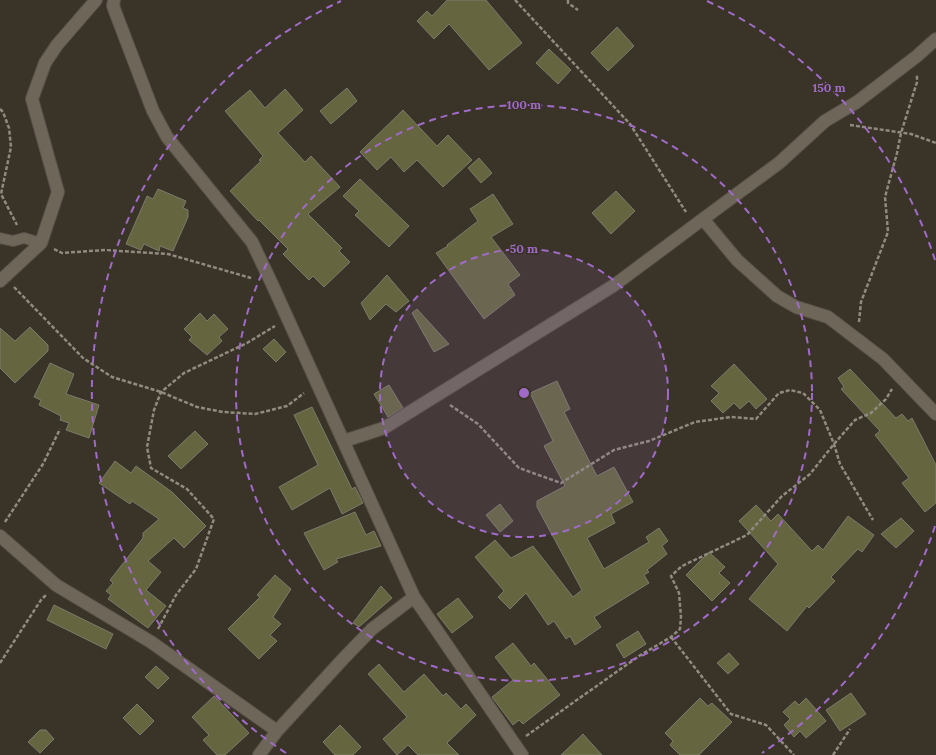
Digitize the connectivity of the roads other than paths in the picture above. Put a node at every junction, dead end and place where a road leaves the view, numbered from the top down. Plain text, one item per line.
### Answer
1 (96, 0) edge
2 (114, 0) edge
3 (936, 39) edge
4 (698, 222) junction
5 (0, 238) edge
6 (41, 243) junction
7 (2, 279) edge
8 (936, 414) edge
9 (344, 441) junction
10 (0, 536) edge
11 (414, 597) junction
12 (277, 731) junction
13 (259, 755) edge
14 (522, 755) edge

1 - 6 street
2 - 9 street
3 - 4 street
4 - 8 street
4 - 9 street
5 - 6 lane
6 - 7 street
9 - 11 street
10 - 12 street
11 - 12 street
11 - 14 street
12 - 13 street

